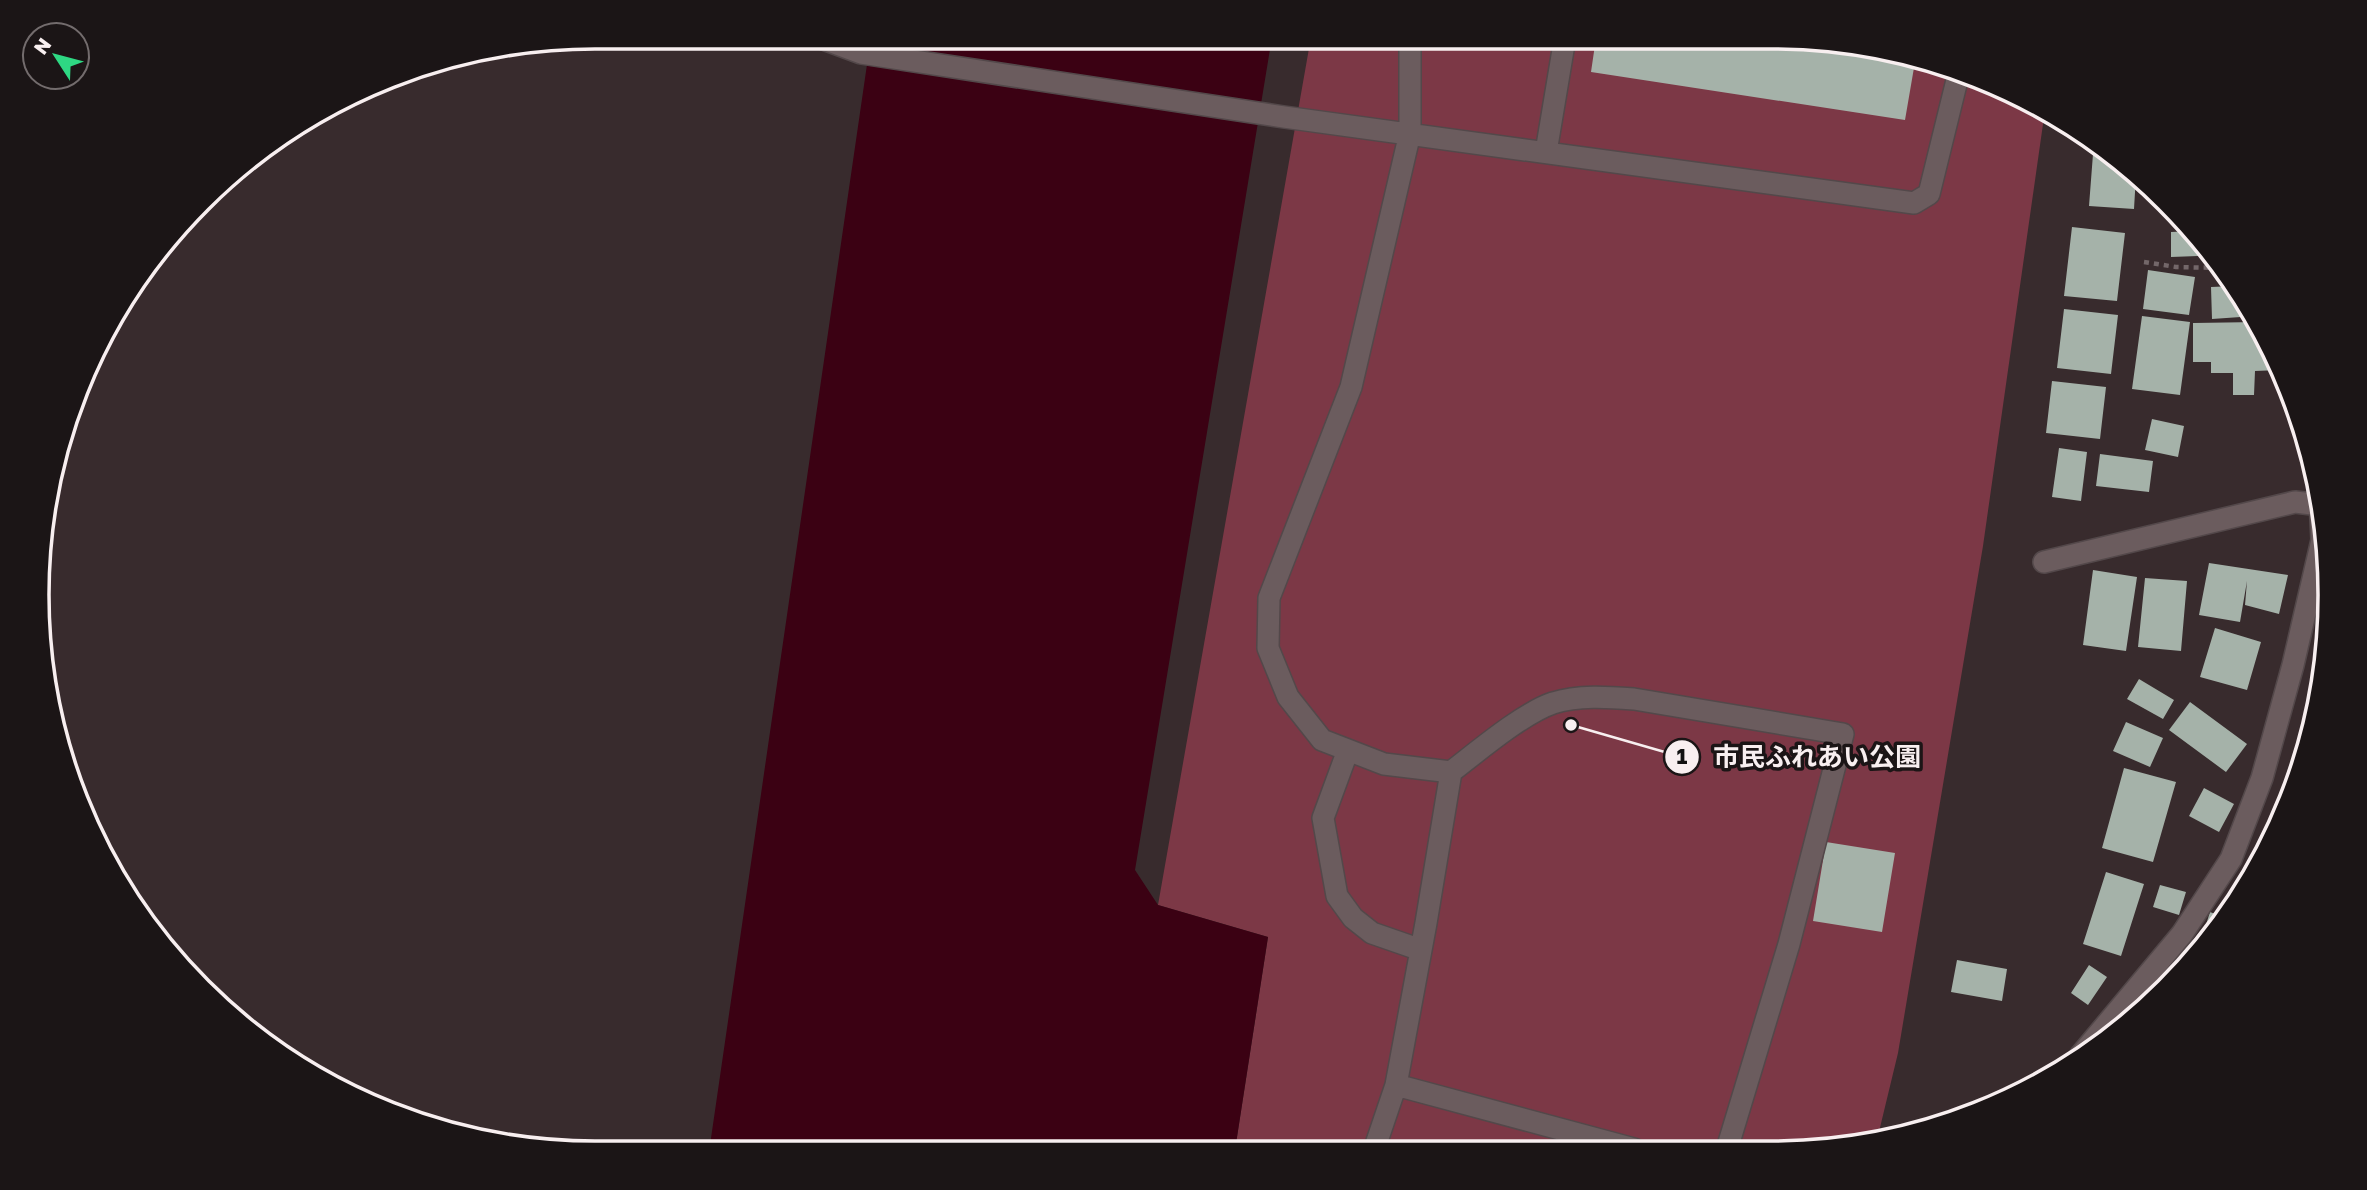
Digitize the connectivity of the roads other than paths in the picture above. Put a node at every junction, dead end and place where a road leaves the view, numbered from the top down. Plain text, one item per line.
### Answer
1 (850, 49) edge
2 (1410, 49) edge
3 (1563, 49) edge
4 (1957, 81) edge
5 (1410, 133) junction
6 (1546, 152) junction
7 (2310, 503) edge
8 (2317, 561) edge
9 (2044, 562) dead end
10 (1348, 750) junction
11 (1451, 772) junction
12 (1421, 950) junction
13 (2102, 1029) edge
14 (1395, 1084) junction
15 (1377, 1141) edge
16 (1605, 1141) edge
17 (1729, 1141) edge

1 - 5 street
2 - 5 street
3 - 6 street
4 - 6 street
5 - 6 street
5 - 10 street
7 - 9 street
8 - 13 street
10 - 11 street
10 - 12 street
11 - 12 street
11 - 17 street
12 - 14 street
14 - 15 street
14 - 16 street

